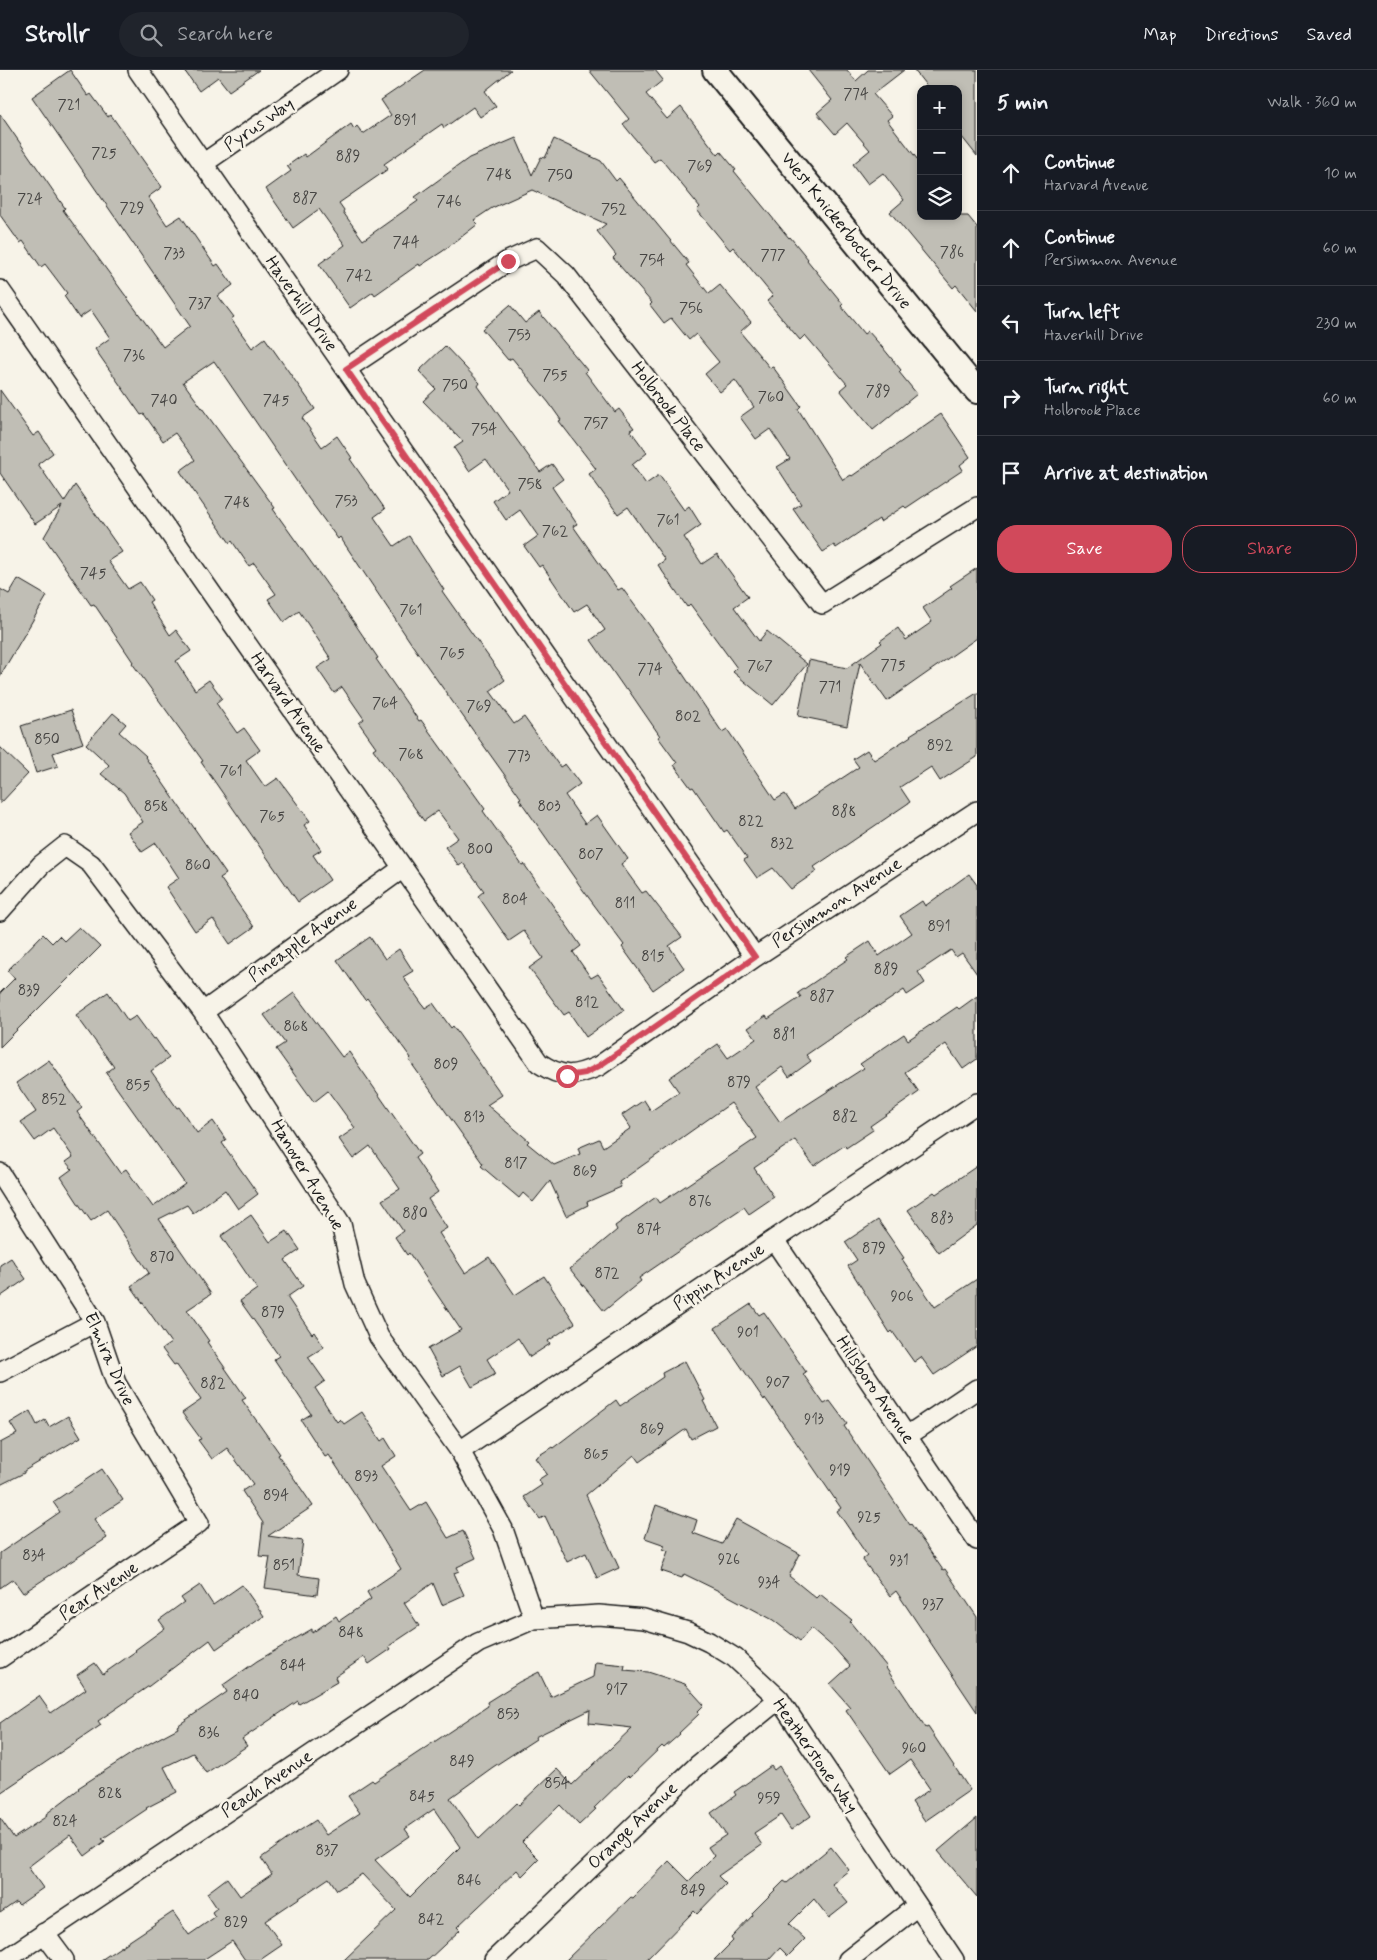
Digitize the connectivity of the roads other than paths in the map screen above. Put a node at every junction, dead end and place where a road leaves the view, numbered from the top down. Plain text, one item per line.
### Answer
1 (138, 70) edge
2 (338, 70) edge
3 (715, 70) edge
4 (204, 163) junction
5 (0, 290) edge
6 (346, 369) junction
7 (977, 391) edge
8 (977, 507) edge
9 (977, 811) edge
10 (403, 868) junction
11 (0, 911) edge
12 (755, 957) junction
13 (203, 1012) junction
14 (599, 1066) joint
15 (977, 1103) edge
16 (0, 1173) edge
17 (774, 1240) junction
18 (96, 1322) junction
19 (0, 1372) edge
20 (977, 1389) edge
21 (907, 1436) junction
22 (460, 1451) junction
23 (199, 1523) joint
24 (977, 1540) edge
25 (534, 1619) junction
26 (0, 1658) edge
27 (779, 1699) junction
28 (917, 1906) junction
29 (44, 1933) junction
30 (5, 1960) edge
31 (64, 1960) edge
32 (494, 1960) edge
33 (848, 1960) edge
34 (954, 1960) edge

1 - 4 street, Haverhill Drive
2 - 4 street, Pyrus Way
3 - 7 street, West Knickerbocker Drive
4 - 6 street, Haverhill Drive
5 - 10 street, Harvard Avenue
6 - 8 street, Holbrook Place
6 - 12 street, Haverhill Drive
9 - 12 street, Persimmon Avenue
10 - 13 street, Pineapple Avenue
10 - 14 street, Harvard Avenue
11 - 13 street, Hanover Avenue
12 - 14 street, Persimmon Avenue
13 - 22 street, Hanover Avenue
15 - 17 street, Pippin Avenue
16 - 18 street, Elmira Drive
17 - 21 street, Hillsboro Avenue
17 - 22 street, Pippin Avenue
18 - 19 street
18 - 23 street, Elmira Drive
20 - 21 street
21 - 24 street, Hillsboro Avenue
22 - 25 street, Hanover Avenue
23 - 26 street, Pear Avenue
25 - 27 street, Heatherstone Way
25 - 29 street, Peach Avenue
27 - 28 street, Heatherstone Way
27 - 32 street, Orange Avenue
28 - 33 street
28 - 34 street, Heatherstone Way
29 - 30 street, Peach Avenue
29 - 31 street

